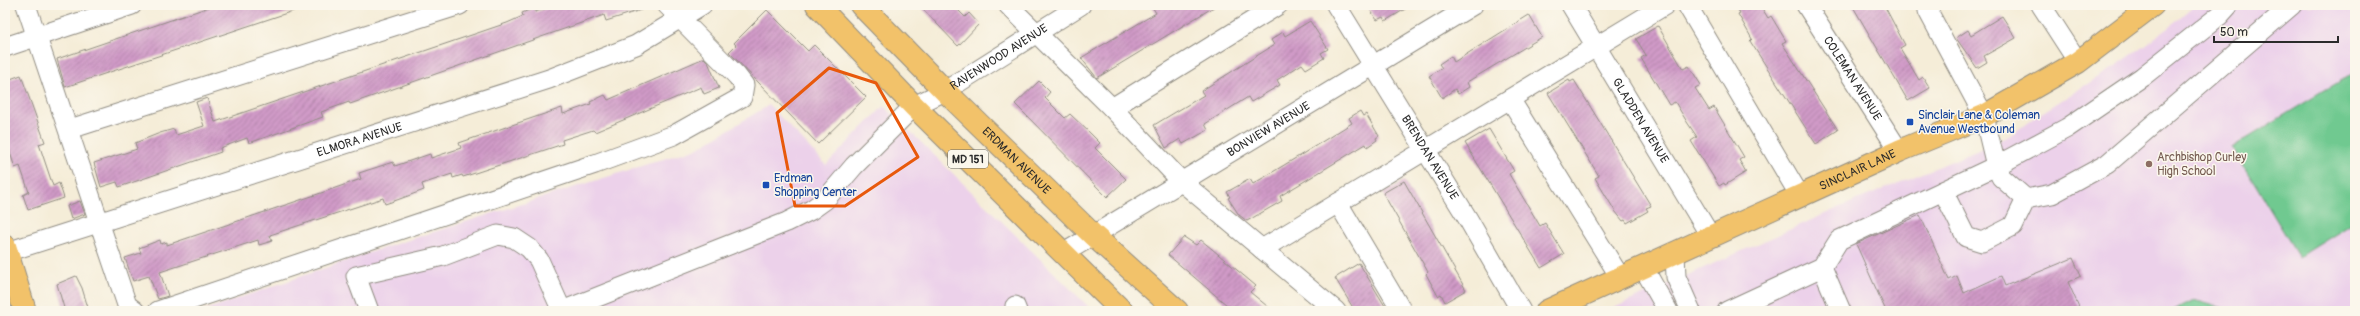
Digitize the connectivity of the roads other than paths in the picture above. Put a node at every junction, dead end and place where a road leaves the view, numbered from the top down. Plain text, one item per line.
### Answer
1 (26, 5) edge
2 (132, 5) edge
3 (460, 5) edge
4 (667, 5) edge
5 (702, 5) edge
6 (817, 5) edge
7 (861, 5) edge
8 (1008, 5) edge
9 (1082, 5) edge
10 (1278, 5) edge
11 (1336, 5) edge
12 (1473, 5) edge
13 (1571, 5) edge
14 (1665, 5) edge
15 (1688, 5) edge
16 (1806, 5) edge
17 (2041, 5) edge
18 (2154, 5) edge
19 (2229, 5) edge
20 (2292, 5) edge
21 (1927, 7) edge
22 (680, 20) junction
23 (1035, 33) junction
24 (37, 37) junction
25 (5, 47) edge
26 (1596, 47) junction
27 (2078, 62) junction
28 (1373, 66) junction
29 (945, 91) junction
30 (1510, 99) junction
31 (914, 106) junction
32 (1112, 108) junction
33 (1984, 116) junction
34 (70, 129) junction
35 (1426, 150) junction
36 (1899, 151) junction
37 (1999, 172) junction
38 (1182, 182) junction
39 (1944, 191) junction
40 (1800, 196) junction
41 (2026, 200) junction
42 (1338, 203) junction
43 (100, 222) junction
44 (1093, 235) junction
45 (1711, 237) junction
46 (1262, 249) junction
47 (6, 250) edge
48 (1064, 253) junction
49 (1675, 253) junction
50 (1822, 267) junction
51 (1643, 268) junction
52 (1620, 277) junction
53 (25, 311) edge
54 (135, 311) edge
55 (158, 311) edge
56 (369, 311) edge
57 (1122, 311) edge
58 (1177, 311) edge
59 (1336, 311) edge
60 (1402, 311) edge
61 (1520, 311) edge
62 (1547, 311) edge
63 (1668, 311) edge
64 (1691, 311) edge
65 (1728, 311) edge
66 (1841, 311) edge

1 - 24 street
2 - 24 street
3 - 34 street
4 - 22 street
5 - 22 street, ELMORA AVENUE
6 - 31 main road, MD 151
7 - 29 main road, ERDMAN AVENUE / MD 151
8 - 23 street
9 - 23 street, RAVENWOOD AVENUE
10 - 32 street
11 - 28 street, BRENDAN AVENUE
12 - 28 street, BONVIEW AVENUE
13 - 26 street, GLADDEN AVENUE
14 - 26 street
15 - 40 street
16 - 36 street, COLEMAN AVENUE
17 - 27 street
18 - 27 main road, SINCLAIR LANE
19 - 37 street
20 - 41 street
21 - 33 street
22 - 43 street, ELMORA AVENUE
22 - 55 street
23 - 29 street, RAVENWOOD AVENUE
23 - 32 street
24 - 25 street
24 - 34 street
26 - 30 street
26 - 45 street, GLADDEN AVENUE
27 - 33 main road, SINCLAIR LANE
28 - 35 street, BRENDAN AVENUE
28 - 38 street, BONVIEW AVENUE
29 - 31 street, RAVENWOOD AVENUE
29 - 44 main road, ERDMAN AVENUE / MD 151
30 - 35 street
30 - 52 street
31 - 48 main road, MD 151
31 - 56 street, RAVENWOOD AVENUE
32 - 38 street
33 - 36 main road, SINCLAIR LANE
33 - 37 street
34 - 43 street
35 - 42 street
35 - 61 street, BRENDAN AVENUE
36 - 40 main road, SINCLAIR LANE
37 - 39 street
37 - 41 street
38 - 44 street, BONVIEW AVENUE
38 - 46 street
39 - 41 street
39 - 50 street
40 - 45 main road, SINCLAIR LANE
42 - 46 street
42 - 60 street
43 - 47 street, ELMORA AVENUE
43 - 54 street
44 - 48 street, BONVIEW AVENUE
44 - 58 main road, ERDMAN AVENUE / MD 151
45 - 49 main road, SINCLAIR LANE
46 - 59 street
47 - 53 main road
48 - 57 main road, MD 151
49 - 51 main road, SINCLAIR LANE
49 - 64 street
50 - 65 street
50 - 66 street
51 - 52 main road, SINCLAIR LANE
51 - 63 street
52 - 62 main road, SINCLAIR LANE

